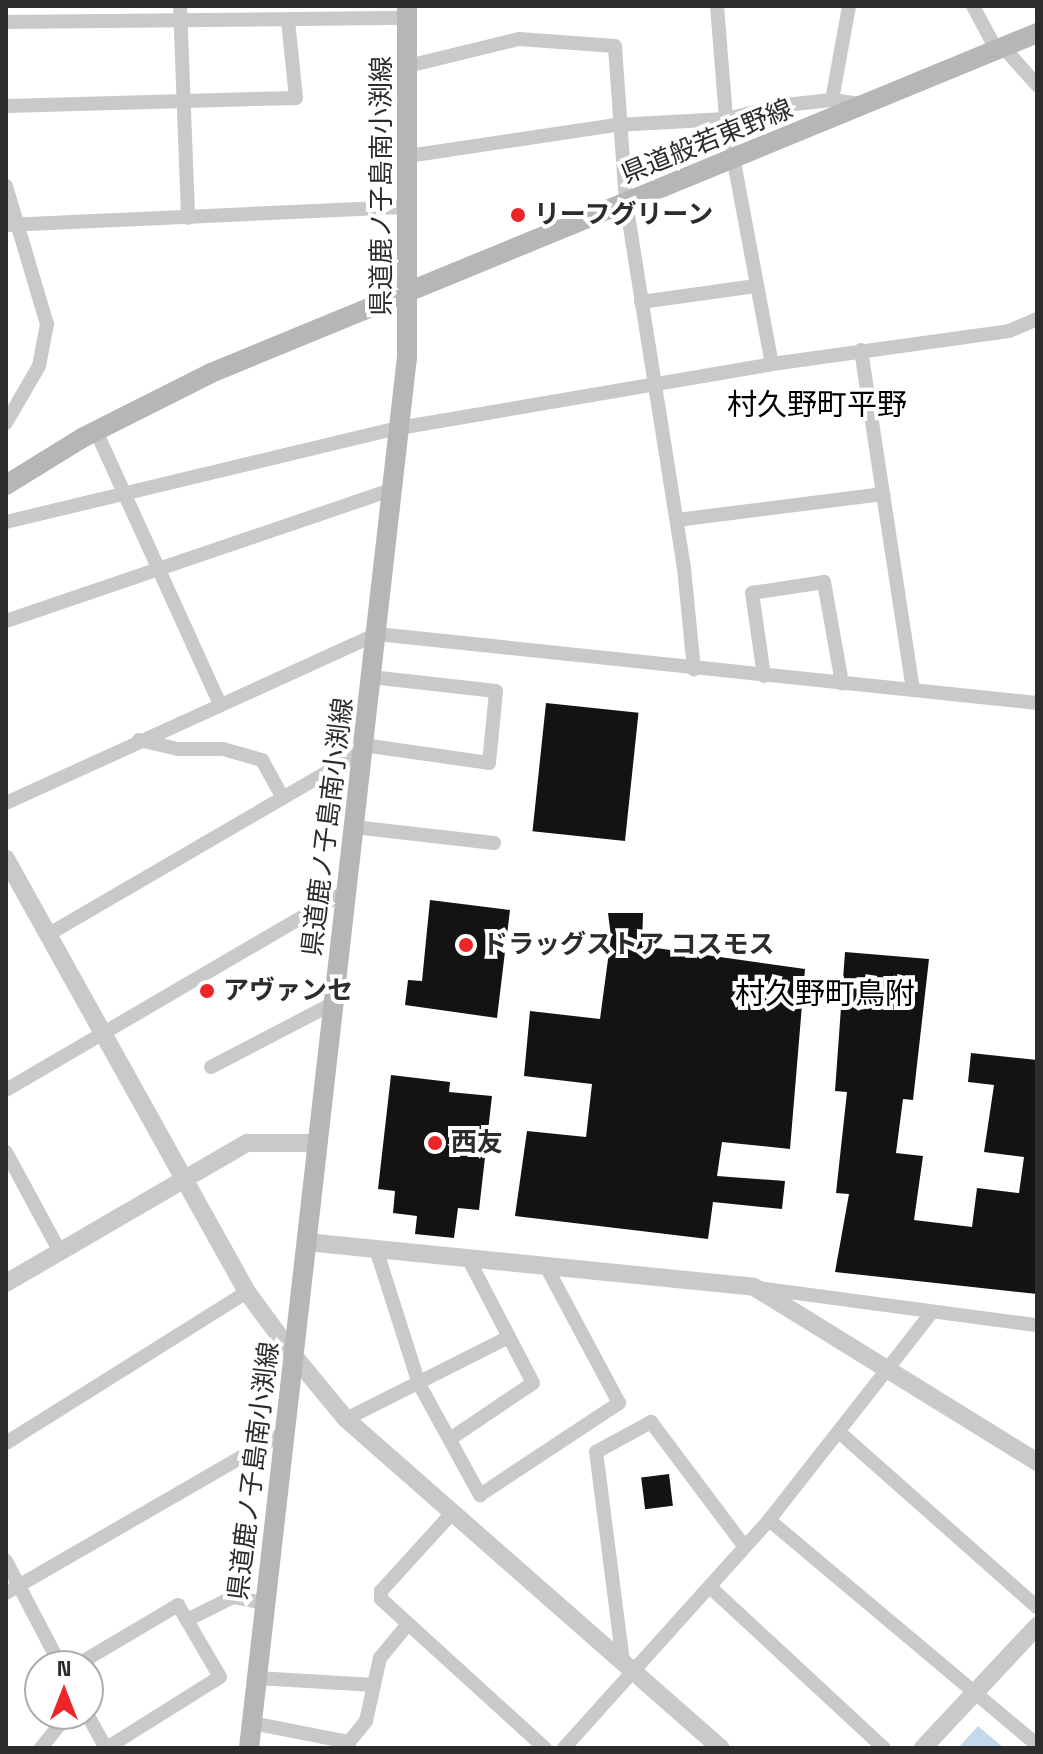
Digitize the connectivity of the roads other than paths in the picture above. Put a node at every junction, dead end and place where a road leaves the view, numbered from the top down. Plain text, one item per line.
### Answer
1 (180, 6) edge
2 (717, 6) edge
3 (833, 6) edge
4 (973, 6) edge
5 (849, 9) edge
6 (407, 12) edge
7 (288, 20) junction
8 (6, 22) edge
9 (181, 22) junction
10 (1037, 33) edge
11 (1000, 50) junction
12 (408, 66) junction
13 (1037, 85) edge
14 (832, 100) junction
15 (185, 102) junction
16 (866, 105) junction
17 (6, 106) edge
18 (726, 119) junction
19 (621, 125) junction
20 (408, 156) junction
21 (735, 160) junction
22 (6, 186) edge
23 (626, 202) junction
24 (409, 207) junction
25 (188, 218) junction
26 (12, 224) edge
27 (756, 286) junction
28 (410, 292) junction
29 (641, 302) junction
30 (1037, 319) edge
31 (861, 350) junction
32 (772, 364) junction
33 (654, 383) junction
34 (6, 423) edge
35 (399, 428) junction
36 (96, 431) junction
37 (6, 485) edge
38 (393, 489) junction
39 (883, 494) junction
40 (125, 496) junction
41 (677, 520) junction
42 (6, 522) edge
43 (158, 569) junction
44 (6, 621) edge
45 (377, 634) junction
46 (694, 670) junction
47 (764, 676) junction
48 (371, 677) junction
49 (842, 683) junction
50 (913, 689) junction
51 (1037, 703) edge
52 (220, 704) junction
53 (138, 740) junction
54 (362, 749) junction
55 (283, 798) junction
56 (6, 803) edge
57 (354, 827) junction
58 (494, 843) dead end
59 (6, 859) edge
60 (347, 891) junction
61 (49, 934) junction
62 (334, 1003) junction
63 (102, 1032) junction
64 (211, 1067) dead end
65 (6, 1090) edge
66 (317, 1143) junction
67 (6, 1152) edge
68 (185, 1176) junction
69 (306, 1242) junction
70 (376, 1249) junction
71 (59, 1250) junction
72 (468, 1258) junction
73 (546, 1266) junction
74 (6, 1283) edge
75 (754, 1287) junction
76 (247, 1292) junction
77 (805, 1294) junction
78 (786, 1309) junction
79 (932, 1312) junction
80 (1037, 1325) edge
81 (509, 1337) junction
82 (294, 1356) junction
83 (883, 1370) junction
84 (418, 1381) junction
85 (346, 1419) junction
86 (285, 1432) junction
87 (839, 1432) junction
88 (450, 1439) junction
89 (6, 1443) edge
90 (1037, 1462) edge
91 (453, 1512) junction
92 (769, 1520) junction
93 (745, 1547) junction
94 (6, 1561) edge
95 (19, 1584) junction
96 (710, 1587) junction
97 (6, 1593) edge
98 (265, 1603) junction
99 (1037, 1607) edge
100 (187, 1620) junction
101 (408, 1624) junction
102 (1037, 1626) edge
103 (53, 1650) edge
104 (102, 1650) edge
105 (629, 1667) junction
106 (257, 1678) junction
107 (374, 1685) junction
108 (976, 1689) junction
109 (252, 1723) junction
110 (55, 1730) edge
111 (96, 1730) edge
112 (1037, 1745) edge
113 (41, 1748) edge
114 (106, 1748) edge
115 (249, 1748) edge
116 (545, 1748) edge
117 (564, 1748) edge
118 (721, 1748) edge
119 (884, 1748) edge
120 (923, 1748) edge

1 - 9 street
2 - 18 street
3 - 5 street
4 - 11 street
5 - 14 street
6 - 7 street
6 - 12 main road, 県道鹿ノ子島南小渕線
7 - 9 street
7 - 15 street
8 - 9 street
9 - 15 street
10 - 11 main road, 県道般若東野線
11 - 13 street
11 - 16 main road, 県道般若東野線
12 - 19 street
12 - 20 main road, 県道鹿ノ子島南小渕線
14 - 16 street
14 - 18 street
15 - 17 street
15 - 25 street
16 - 21 main road, 県道般若東野線
18 - 19 street
18 - 21 street
19 - 20 street
19 - 23 street
20 - 24 main road, 県道鹿ノ子島南小渕線
21 - 23 main road, 県道般若東野線
21 - 27 street
22 - 26 street
23 - 28 main road, 県道般若東野線
23 - 29 street
24 - 25 street
24 - 28 main road, 県道鹿ノ子島南小渕線
25 - 26 street
26 - 34 street
27 - 29 street
27 - 32 street
28 - 35 main road, 県道鹿ノ子島南小渕線
28 - 36 main road, 県道般若東野線
29 - 33 street
30 - 31 street
31 - 32 street
31 - 39 street
32 - 33 street
33 - 35 street
33 - 41 street
35 - 38 main road, 県道鹿ノ子島南小渕線
35 - 40 street
36 - 37 main road, 県道般若東野線
36 - 40 street
38 - 43 street
38 - 45 main road, 県道鹿ノ子島南小渕線
39 - 41 street
39 - 50 street
40 - 42 street
40 - 43 street
41 - 46 street
43 - 44 street
43 - 52 street
45 - 46 street
45 - 48 main road, 県道鹿ノ子島南小渕線
45 - 52 street
46 - 47 street
47 - 49 street
47 - 49 street
48 - 54 main road, 県道鹿ノ子島南小渕線
48 - 54 street
49 - 50 street
50 - 51 street
52 - 53 street
53 - 55 street
53 - 56 street
54 - 55 street
54 - 57 main road, 県道鹿ノ子島南小渕線
55 - 61 street
57 - 58 street
57 - 60 main road, 県道鹿ノ子島南小渕線
59 - 61 street
60 - 62 main road, 県道鹿ノ子島南小渕線
60 - 63 street
61 - 63 street
62 - 64 street
62 - 66 main road, 県道鹿ノ子島南小渕線
63 - 65 street
63 - 68 street
66 - 68 street
66 - 69 main road, 県道鹿ノ子島南小渕線
67 - 71 street
68 - 71 street
68 - 76 street
69 - 70 street
69 - 82 main road, 県道鹿ノ子島南小渕線
70 - 72 street
70 - 84 street
71 - 74 street
72 - 73 street
72 - 81 street
73 - 75 street
73 - 88 street
75 - 77 street
75 - 78 street
76 - 82 street
76 - 89 street
77 - 78 street
77 - 79 street
78 - 83 street
79 - 80 street
79 - 83 street
81 - 84 street
81 - 88 street
82 - 85 street
82 - 86 main road, 県道鹿ノ子島南小渕線
83 - 87 street
83 - 90 street
84 - 85 street
84 - 88 street
85 - 91 street
86 - 95 street
86 - 98 main road, 県道鹿ノ子島南小渕線
87 - 92 street
87 - 99 street
91 - 101 street
91 - 105 street
92 - 93 street
92 - 108 street
93 - 96 street
93 - 105 street
94 - 95 street
95 - 97 street
95 - 103 street
96 - 105 street
96 - 119 street
98 - 100 street
98 - 106 main road, 県道鹿ノ子島南小渕線
100 - 104 street
100 - 114 street
101 - 107 street
101 - 116 street
102 - 108 street
105 - 117 street
105 - 118 street
106 - 107 street
106 - 109 main road, 県道鹿ノ子島南小渕線
107 - 109 street
108 - 112 street
108 - 120 street
109 - 115 main road, 県道鹿ノ子島南小渕線
110 - 113 street
111 - 114 street

